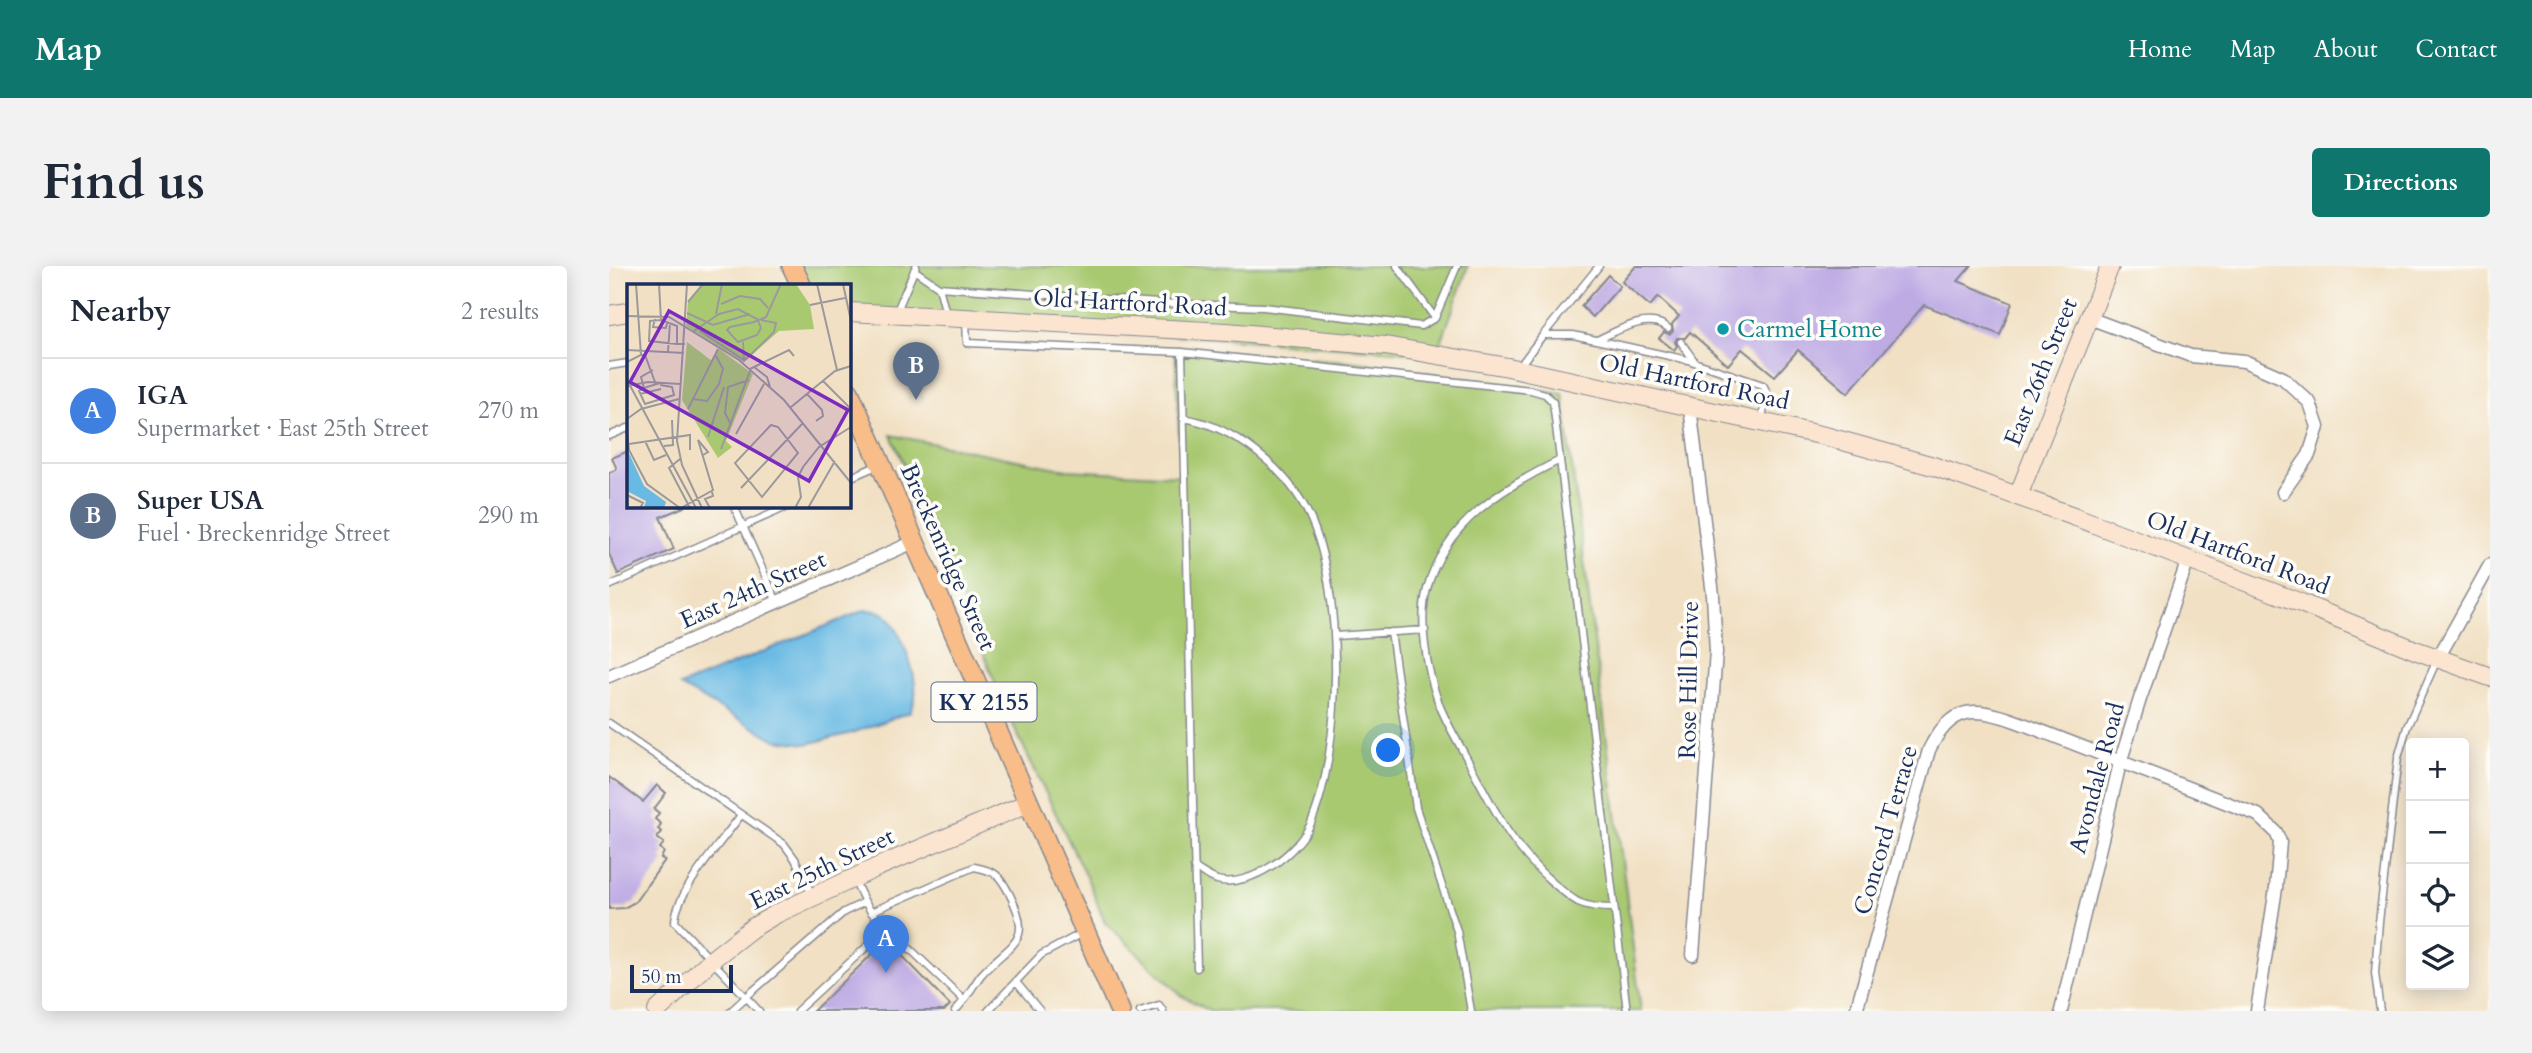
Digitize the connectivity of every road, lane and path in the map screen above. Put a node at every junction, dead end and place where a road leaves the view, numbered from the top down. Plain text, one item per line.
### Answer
1 (792, 266) edge
2 (1397, 266) edge
3 (1457, 266) edge
4 (1599, 266) edge
5 (2110, 266) edge
6 (915, 268) edge
7 (801, 284) edge
8 (939, 287) junction
9 (627, 312) edge
10 (851, 312) edge
11 (609, 315) edge
12 (896, 315) junction
13 (947, 317) junction
14 (966, 318) junction
15 (1435, 318) junction
16 (2089, 318) junction
17 (1668, 328) dead end
18 (1543, 335) junction
19 (1595, 340) junction
20 (1681, 342) dead end
21 (1182, 352) junction
22 (1695, 362) junction
23 (627, 363) edge
24 (609, 366) edge
25 (1518, 369) junction
26 (851, 397) edge
27 (1690, 407) junction
28 (1184, 418) junction
29 (1760, 422) junction
30 (627, 428) edge
31 (609, 436) edge
32 (1560, 460) junction
33 (880, 464) junction
34 (851, 477) edge
35 (2283, 492) dead end
36 (2018, 496) junction
37 (735, 508) edge
38 (783, 508) edge
39 (743, 526) junction
40 (914, 542) junction
41 (2188, 560) junction
42 (2490, 565) edge
43 (609, 586) edge
44 (777, 602) junction
45 (1425, 630) junction
46 (1391, 632) junction
47 (1335, 636) junction
48 (2438, 658) junction
49 (609, 676) edge
50 (2490, 677) edge
51 (609, 723) edge
52 (2120, 763) junction
53 (1028, 803) junction
54 (741, 815) junction
55 (1194, 867) junction
56 (854, 878) junction
57 (813, 897) junction
58 (865, 902) junction
59 (1614, 908) junction
60 (871, 912) junction
61 (887, 928) junction
62 (1084, 932) junction
63 (1693, 955) dead end
64 (710, 961) junction
65 (1197, 968) dead end
66 (1016, 982) junction
67 (746, 997) junction
68 (964, 1000) junction
69 (657, 1011) edge
70 (731, 1011) edge
71 (759, 1011) edge
72 (797, 1011) edge
73 (955, 1011) edge
74 (988, 1011) edge
75 (1040, 1011) edge
76 (1120, 1011) edge
77 (1140, 1011) edge
78 (1163, 1011) edge
79 (1471, 1011) edge
80 (1627, 1011) edge
81 (1856, 1011) edge
82 (2061, 1011) edge
83 (2257, 1011) edge
84 (2380, 1011) edge

1 - 7 main road
2 - 15 lane
3 - 15 lane
4 - 18 lane
5 - 16 main road, East 26th Street
6 - 8 lane
6 - 12 lane
8 - 13 lane
8 - 15 lane
9 - 11 main road
10 - 12 main road, Old Hartford Road
12 - 13 main road, Old Hartford Road
13 - 14 main road, Old Hartford Road
14 - 21 lane
14 - 25 main road, Old Hartford Road
16 - 35 street
16 - 36 main road, East 26th Street
17 - 19 lane
18 - 19 lane
18 - 25 lane
19 - 22 lane
20 - 22 lane
21 - 28 lane
21 - 32 lane
22 - 29 lane
23 - 24 lane
25 - 27 main road, Old Hartford Road
26 - 33 main road, Breckenridge Street / KY 2155
27 - 29 main road, Old Hartford Road
27 - 63 street, Rose Hill Drive
28 - 47 lane
28 - 55 lane
29 - 36 main road, Old Hartford Road
30 - 31 lane
32 - 45 lane
32 - 59 lane
33 - 34 lane
33 - 40 main road, Breckenridge Street / KY 2155
36 - 41 main road, Old Hartford Road
37 - 39 lane
38 - 39 lane
39 - 43 lane
39 - 44 lane
40 - 44 street, East 24th Street
40 - 53 main road, Breckenridge Street / KY 2155
41 - 48 main road, Old Hartford Road
41 - 52 street, Avondale Road
42 - 48 street
44 - 49 street, East 24th Street
45 - 46 lane
45 - 59 lane
46 - 47 lane
46 - 79 lane
47 - 55 lane
48 - 50 main road, Old Hartford Road
48 - 84 lane
51 - 54 lane
52 - 81 street, Concord Terrace
52 - 82 street, Avondale Road
52 - 83 street, Concord Terrace
53 - 56 main road, East 25th Street
53 - 62 main road, Breckenridge Street / KY 2155
54 - 57 lane
54 - 64 lane
55 - 65 lane
56 - 57 main road, East 25th Street
56 - 58 lane
57 - 64 main road, East 25th Street
58 - 60 lane
58 - 67 lane
59 - 80 lane
60 - 61 lane
60 - 68 lane
61 - 68 lane
61 - 72 lane
62 - 66 lane
62 - 76 main road, Breckenridge Street / KY 2155
64 - 67 lane
64 - 69 main road, East 25th Street
66 - 74 lane
66 - 75 lane
67 - 70 lane
67 - 71 lane
68 - 73 lane
77 - 78 lane

